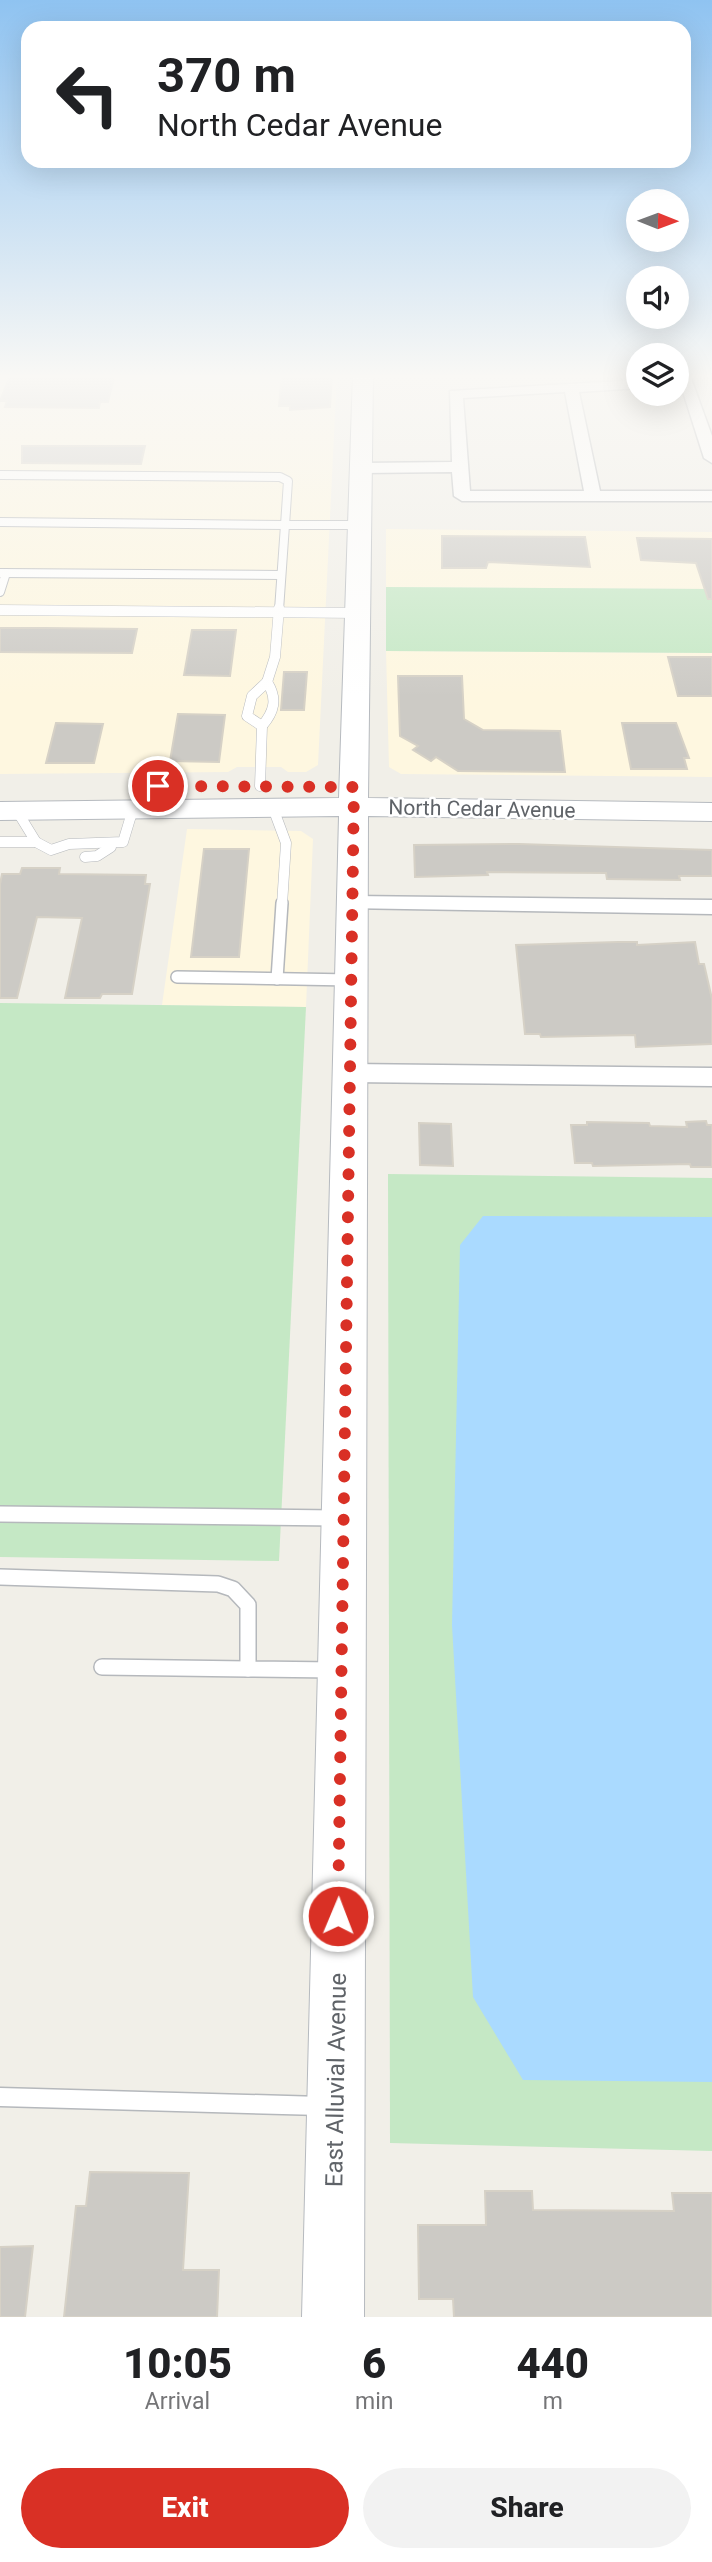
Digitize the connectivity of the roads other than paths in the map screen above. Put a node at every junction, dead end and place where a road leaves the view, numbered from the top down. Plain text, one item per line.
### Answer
1 (288, 481) edge
2 (363, 481) edge
3 (461, 481) edge
4 (590, 481) edge
5 (593, 495) junction
6 (712, 496) edge
7 (0, 522) edge
8 (285, 525) junction
9 (362, 525) junction
10 (3, 573) edge
11 (281, 575) junction
12 (0, 592) edge
13 (0, 610) edge
14 (278, 613) junction
15 (359, 613) junction
16 (267, 682) junction
17 (262, 726) junction
18 (712, 790) edge
19 (266, 797) junction
20 (354, 797) junction
21 (6, 803) edge
22 (133, 810) junction
23 (712, 812) edge
24 (0, 842) edge
25 (36, 842) junction
26 (111, 847) junction
27 (51, 850) junction
28 (62, 856) dead end
29 (85, 857) dead end
30 (353, 903) junction
31 (712, 907) edge
32 (177, 977) dead end
33 (277, 978) junction
34 (351, 980) junction
35 (350, 1073) junction
36 (712, 1077) edge
37 (0, 1514) edge
38 (344, 1518) junction
39 (0, 1577) edge
40 (102, 1667) dead end
41 (248, 1669) junction
42 (342, 1670) junction
43 (0, 2097) edge
44 (335, 2107) junction
45 (333, 2317) edge

1 - 8 lane
2 - 9 main road, East Alluvial Avenue
3 - 5 street
4 - 5 street
5 - 6 street
7 - 8 lane
8 - 9 lane
8 - 11 lane
9 - 15 main road, East Alluvial Avenue
10 - 11 lane
10 - 12 lane
11 - 14 lane
13 - 14 lane
14 - 15 lane
14 - 16 lane
15 - 20 main road, East Alluvial Avenue
16 - 17 lane
16 - 17 lane
17 - 19 lane
18 - 20 main road, North Cedar Avenue
19 - 20 main road, North Cedar Avenue
19 - 21 main road, North Cedar Avenue
19 - 22 main road, North Cedar Avenue
19 - 33 lane
20 - 23 main road, North Cedar Avenue
20 - 30 main road, East Alluvial Avenue
21 - 22 main road, North Cedar Avenue
21 - 25 lane
22 - 26 lane
24 - 25 lane
25 - 27 lane
26 - 27 lane
26 - 29 lane
27 - 28 lane
30 - 31 street
30 - 34 main road, East Alluvial Avenue
32 - 33 lane
33 - 34 lane
34 - 35 main road, East Alluvial Avenue
35 - 36 street
35 - 38 main road, East Alluvial Avenue
37 - 38 lane
38 - 42 main road, East Alluvial Avenue
39 - 41 lane
40 - 41 lane
41 - 42 lane
42 - 44 main road, East Alluvial Avenue
43 - 44 lane
44 - 45 main road, East Alluvial Avenue

